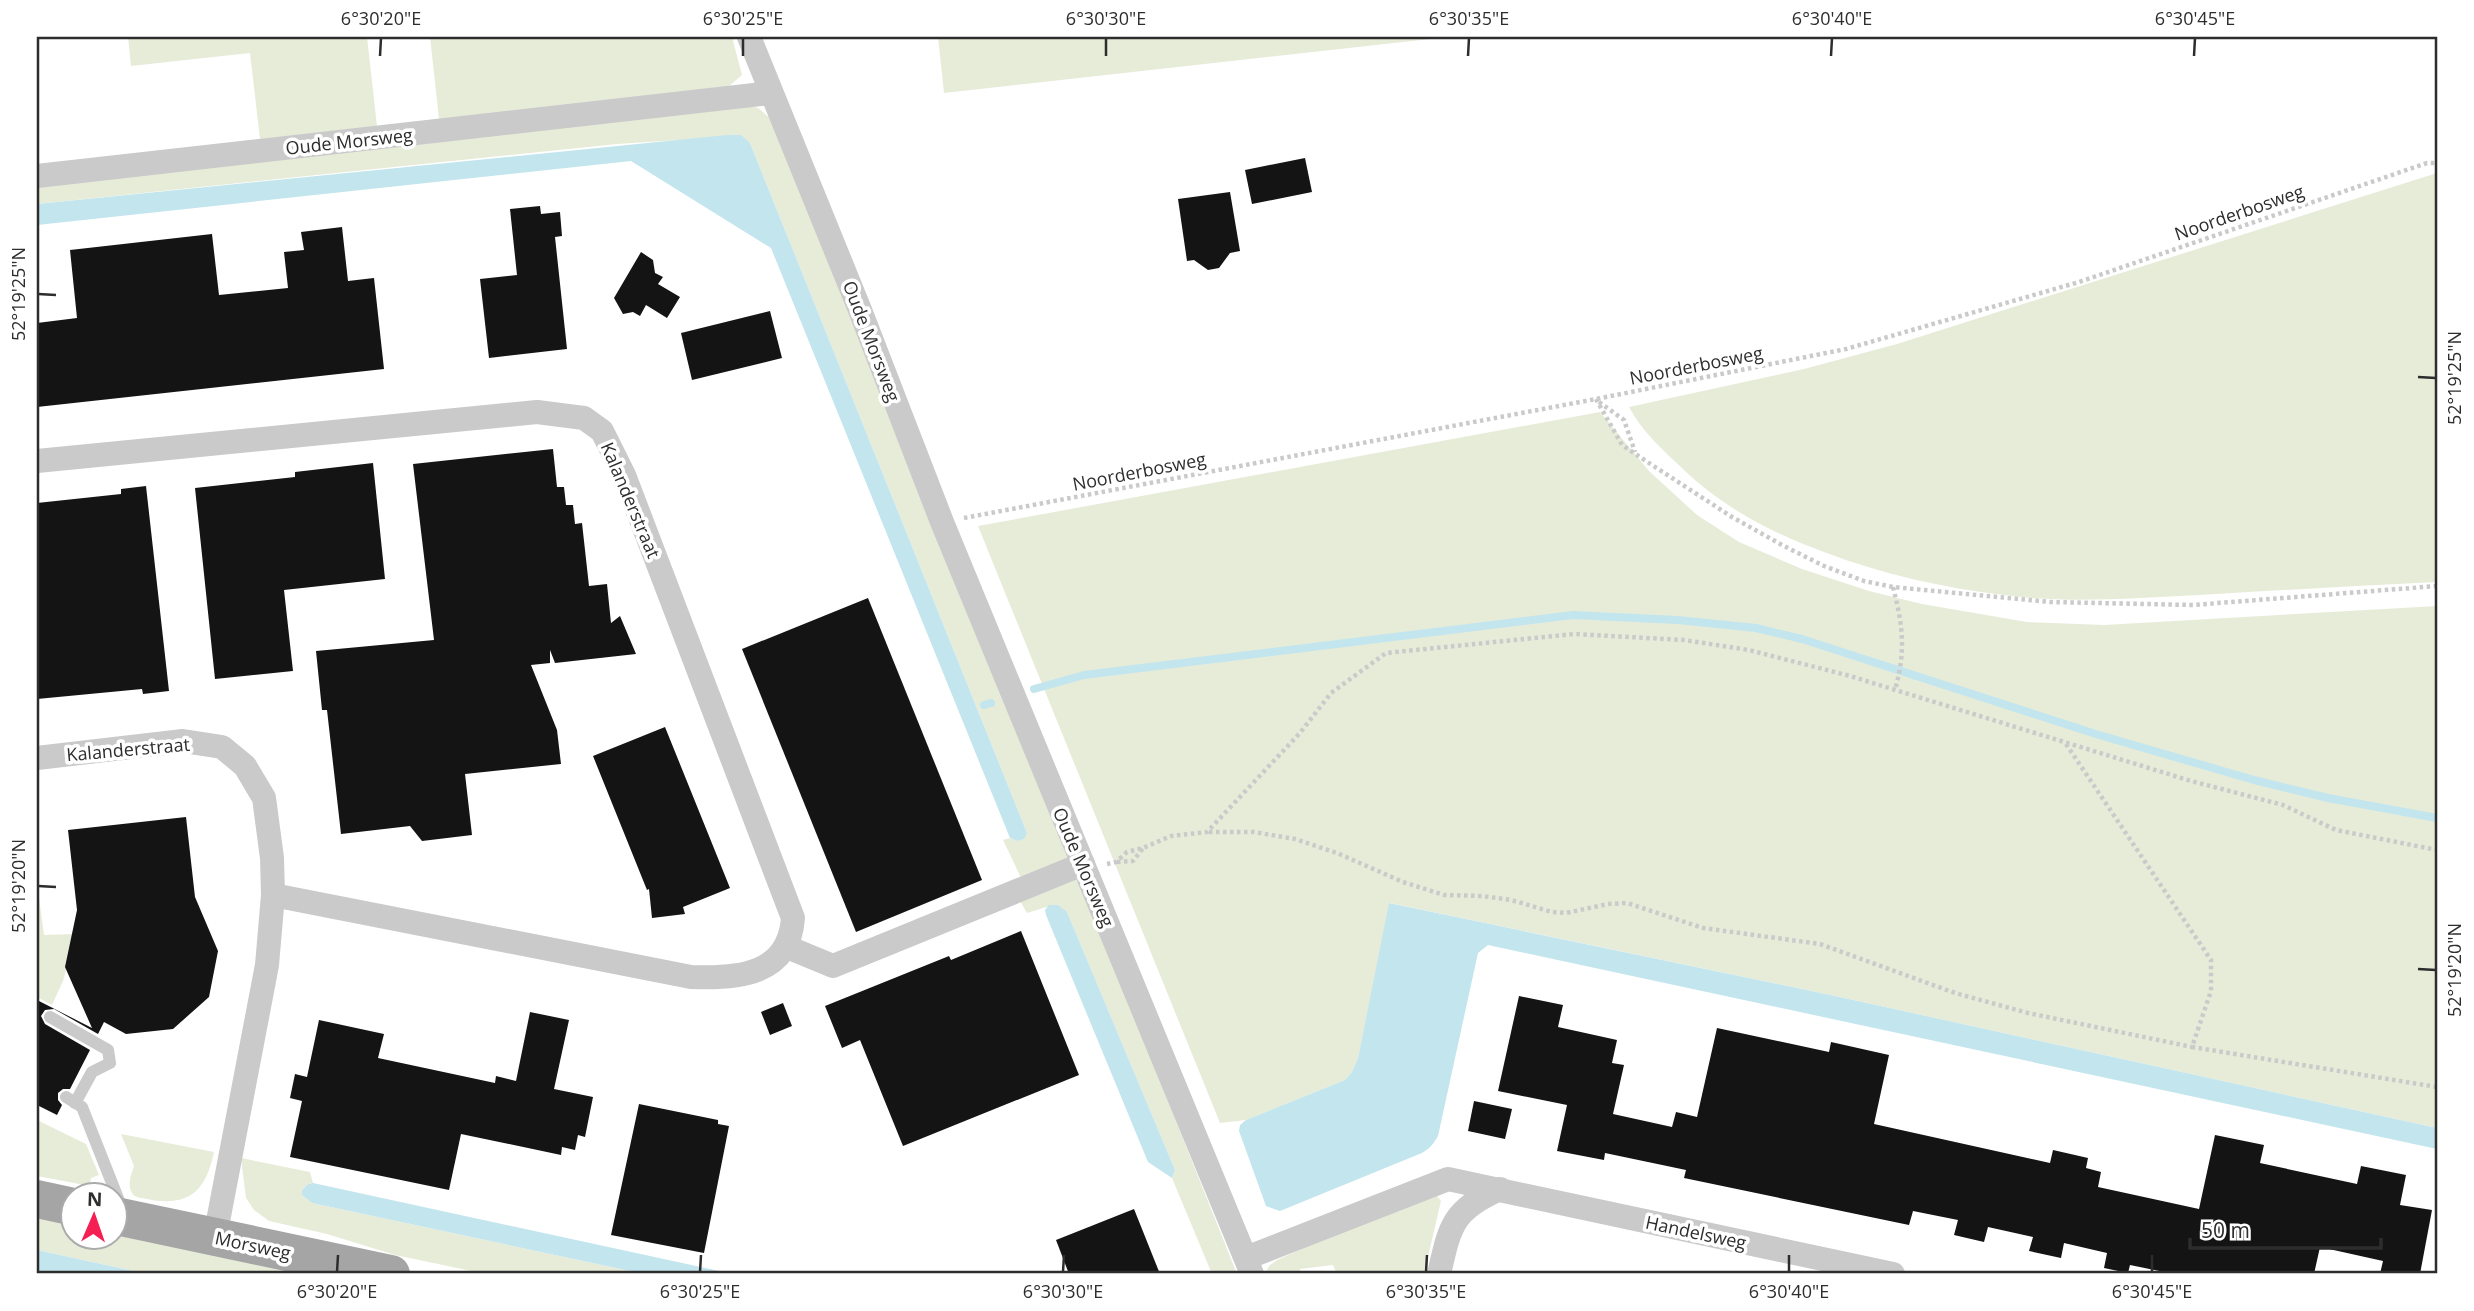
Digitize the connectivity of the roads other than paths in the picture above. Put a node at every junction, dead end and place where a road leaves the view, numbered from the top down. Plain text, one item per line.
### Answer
1 (749, 37) edge
2 (771, 93) junction
3 (37, 176) edge
4 (37, 461) edge
5 (37, 758) edge
6 (1083, 864) junction
7 (273, 895) junction
8 (787, 947) junction
9 (50, 1017) dead end
10 (108, 1182) edge
11 (1500, 1189) junction
12 (37, 1199) edge
13 (60, 1204) edge
14 (130, 1219) edge
15 (215, 1237) junction
16 (1249, 1266) edge
17 (391, 1274) edge
18 (1439, 1274) edge
19 (1893, 1274) edge

1 - 2 street
2 - 3 street, Oude Morsweg
2 - 6 street, Oude Morsweg
4 - 8 street, Kalanderstraat
5 - 7 street, Kalanderstraat
6 - 8 street
6 - 16 street, Oude Morsweg
7 - 8 street
7 - 15 street, Kalanderstraat
9 - 10 lane
11 - 16 street, Handelsweg
11 - 18 street
11 - 19 street, Handelsweg
12 - 13 main road
14 - 15 main road, Morsweg
15 - 17 main road, Morsweg

